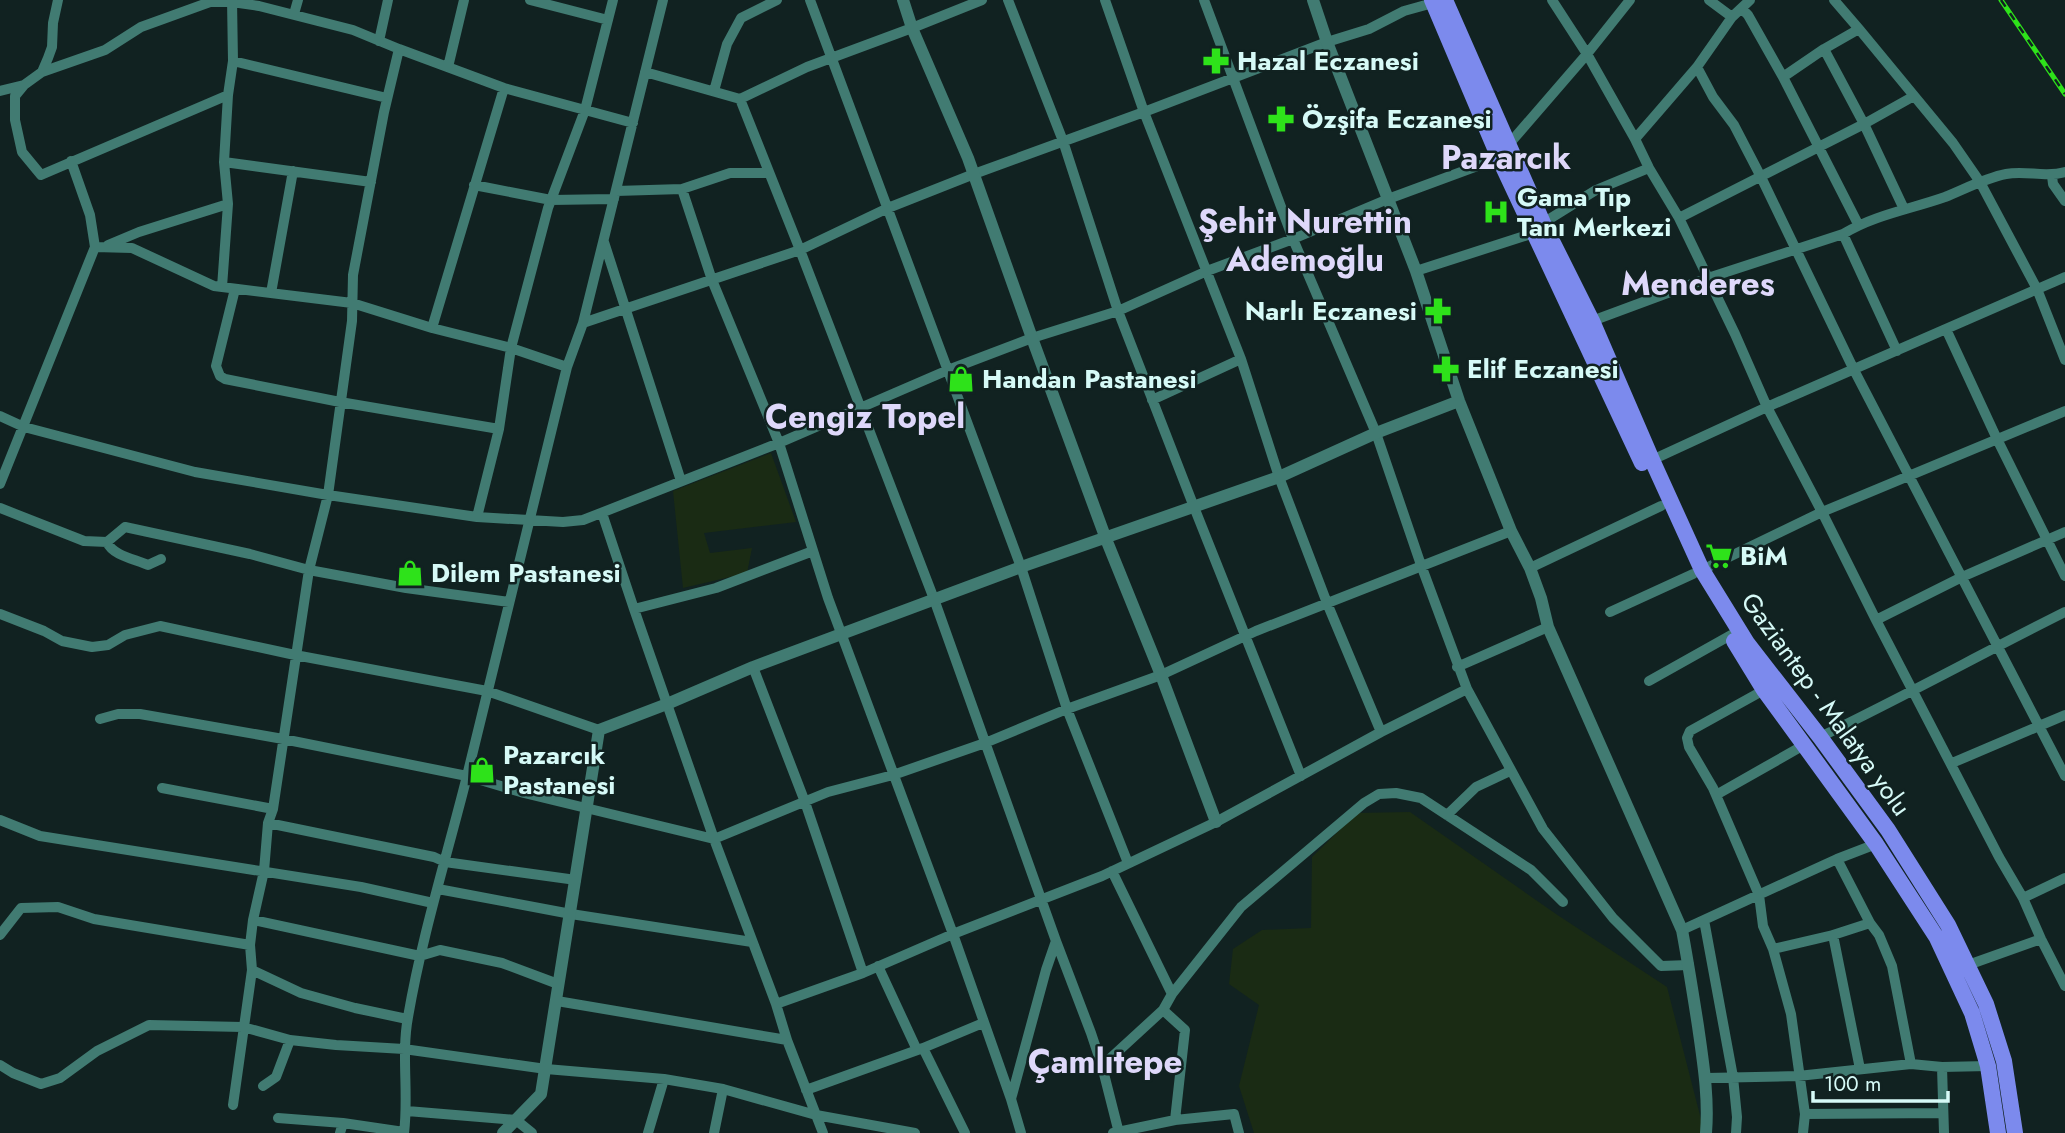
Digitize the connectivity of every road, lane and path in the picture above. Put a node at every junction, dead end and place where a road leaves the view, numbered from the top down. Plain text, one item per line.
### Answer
1 (58, 0) edge
2 (298, 0) edge
3 (388, 0) edge
4 (464, 0) edge
5 (530, 0) edge
6 (613, 0) edge
7 (663, 0) edge
8 (777, 0) edge
9 (810, 0) edge
10 (903, 0) edge
11 (982, 0) edge
12 (1007, 0) edge
13 (1105, 0) edge
14 (1205, 0) edge
15 (1313, 0) edge
16 (1552, 0) edge
17 (1630, 0) edge
18 (1709, 0) edge
19 (1750, 0) edge
20 (1833, 0) edge
21 (232, 1) edge
22 (1437, 1) edge
23 (1742, 9) junction
24 (294, 15) junction
25 (1732, 18) junction
26 (608, 20) junction
27 (912, 28) junction
28 (1859, 29) junction
29 (379, 41) junction
30 (1327, 42) junction
31 (1824, 49) junction
32 (399, 50) junction
33 (1587, 54) junction
34 (833, 57) junction
35 (233, 61) junction
36 (1697, 67) junction
37 (448, 68) junction
38 (42, 72) junction
39 (645, 72) junction
40 (1233, 78) junction
41 (1783, 78) junction
42 (24, 85) junction
43 (505, 88) junction
44 (0, 91) edge
45 (714, 91) junction
46 (228, 95) junction
47 (1914, 96) junction
48 (387, 98) junction
49 (740, 99) junction
50 (585, 110) junction
51 (1144, 112) junction
52 (633, 123) junction
53 (1864, 124) junction
54 (1635, 139) junction
55 (1063, 141) junction
56 (1510, 144) junction
57 (1818, 146) junction
58 (1499, 158) junction
59 (71, 161) junction
60 (224, 162) junction
61 (1649, 168) junction
62 (293, 171) junction
63 (2065, 172) edge
64 (768, 173) junction
65 (974, 174) junction
66 (2052, 176) junction
67 (1761, 177) junction
68 (371, 182) junction
69 (1980, 183) junction
70 (474, 185) junction
71 (682, 189) junction
72 (615, 195) junction
73 (551, 200) junction
74 (1388, 200) junction
75 (2065, 201) edge
76 (228, 204) junction
77 (888, 208) junction
78 (1904, 209) junction
79 (1679, 218) junction
80 (1858, 224) junction
81 (1539, 228) junction
82 (1843, 234) junction
83 (1293, 239) junction
84 (604, 240) junction
85 (100, 247) junction
86 (1795, 249) junction
87 (800, 250) junction
88 (1207, 271) junction
89 (1416, 271) junction
90 (2065, 277) edge
91 (1708, 278) junction
92 (712, 280) junction
93 (222, 287) junction
94 (236, 289) junction
95 (2037, 289) junction
96 (271, 293) junction
97 (352, 303) junction
98 (626, 307) junction
99 (1118, 311) junction
100 (1592, 321) junction
101 (583, 323) junction
102 (432, 328) junction
103 (1946, 329) junction
104 (1031, 338) junction
105 (511, 348) junction
106 (1897, 351) junction
107 (1241, 359) junction
108 (2065, 360) edge
109 (567, 367) junction
110 (948, 370) junction
111 (1854, 370) junction
112 (1152, 400) junction
113 (1459, 401) junction
114 (341, 402) junction
115 (1767, 407) junction
116 (862, 408) junction
117 (2065, 411) edge
118 (0, 416) edge
119 (24, 427) junction
120 (499, 429) junction
121 (1376, 433) junction
122 (1997, 439) junction
123 (779, 443) junction
124 (1652, 460) junction
125 (1910, 475) junction
126 (1279, 477) junction
127 (681, 481) junction
128 (0, 484) edge
129 (328, 495) junction
130 (1661, 506) junction
131 (1194, 507) junction
132 (0, 508) edge
133 (1822, 512) junction
134 (602, 513) junction
135 (477, 517) junction
136 (529, 521) junction
137 (1511, 530) junction
138 (2065, 532) edge
139 (1105, 538) junction
140 (2046, 540) junction
141 (107, 542) junction
142 (813, 551) junction
143 (161, 559) dead end
144 (1421, 565) junction
145 (1021, 566) junction
146 (1530, 568) junction
147 (309, 570) junction
148 (1698, 572) junction
149 (2065, 576) edge
150 (1962, 577) junction
151 (934, 599) junction
152 (509, 602) junction
153 (1327, 603) junction
154 (634, 609) junction
155 (1610, 612) dead end
156 (2065, 612) edge
157 (0, 614) edge
158 (1876, 620) junction
159 (1548, 627) junction
160 (841, 634) junction
161 (1731, 635) junction
162 (1246, 636) junction
163 (1997, 646) junction
164 (295, 655) junction
165 (752, 667) junction
166 (1457, 667) junction
167 (1161, 675) junction
168 (1649, 681) dead end
169 (1466, 689) junction
170 (1764, 690) junction
171 (487, 691) junction
172 (1913, 691) junction
173 (667, 704) junction
174 (1068, 709) junction
175 (2065, 715) edge
176 (100, 719) dead end
177 (2040, 727) junction
178 (599, 730) junction
179 (1381, 732) junction
180 (1820, 737) junction
181 (283, 739) junction
182 (985, 743) junction
183 (1804, 745) junction
184 (1952, 764) junction
185 (1510, 771) junction
186 (893, 775) junction
187 (467, 776) junction
188 (1301, 776) junction
189 (2065, 776) edge
190 (162, 788) dead end
191 (1716, 794) junction
192 (805, 802) junction
193 (586, 807) junction
194 (273, 809) junction
195 (1447, 815) junction
196 (0, 820) edge
197 (1216, 822) junction
198 (268, 823) junction
199 (714, 839) junction
200 (1876, 844) junction
201 (1838, 859) junction
202 (445, 862) junction
203 (1128, 863) junction
204 (1112, 871) junction
205 (264, 872) junction
206 (2065, 878) edge
207 (576, 880) junction
208 (438, 889) junction
209 (1759, 895) junction
210 (2023, 898) junction
211 (1043, 900) junction
212 (1563, 902) dead end
213 (433, 903) junction
214 (571, 914) junction
215 (253, 920) junction
216 (1704, 920) junction
217 (1870, 923) junction
218 (1682, 930) junction
219 (953, 934) junction
220 (0, 935) edge
221 (1833, 935) junction
222 (2041, 939) junction
223 (752, 942) junction
224 (1056, 942) junction
225 (250, 945) junction
226 (1773, 948) junction
227 (420, 956) junction
228 (1689, 965) junction
229 (1968, 965) junction
230 (877, 967) junction
231 (252, 970) junction
232 (863, 973) junction
233 (558, 985) junction
234 (2065, 986) edge
235 (1172, 994) junction
236 (557, 1001) junction
237 (776, 1004) junction
238 (1163, 1010) junction
239 (407, 1019) junction
240 (983, 1023) junction
241 (243, 1027) junction
242 (290, 1040) junction
243 (787, 1040) junction
244 (404, 1049) junction
245 (920, 1049) junction
246 (1911, 1064) junction
247 (0, 1065) edge
248 (1102, 1066) junction
249 (1988, 1066) junction
250 (1942, 1067) junction
251 (546, 1069) junction
252 (1860, 1069) junction
253 (1798, 1076) junction
254 (1733, 1077) junction
255 (1706, 1078) junction
256 (664, 1079) junction
257 (263, 1086) dead end
258 (723, 1089) junction
259 (806, 1090) junction
260 (1011, 1099) junction
261 (233, 1105) dead end
262 (407, 1111) junction
263 (1943, 1113) junction
264 (1805, 1114) junction
265 (816, 1115) junction
266 (278, 1118) dead end
267 (516, 1120) junction
268 (1175, 1120) junction
269 (342, 1128) edge
270 (404, 1133) edge
271 (503, 1133) edge
272 (532, 1133) edge
273 (648, 1133) edge
274 (714, 1133) edge
275 (823, 1133) edge
276 (915, 1133) edge
277 (965, 1133) edge
278 (1021, 1133) edge
279 (1117, 1133) edge
280 (1239, 1133) edge
281 (1706, 1133) edge
282 (1736, 1133) edge
283 (1804, 1133) edge
284 (1944, 1133) edge
285 (1998, 1133) edge
286 (2015, 1133) edge

1 - 38 street
2 - 24 street
3 - 29 street
4 - 37 street
5 - 26 street
6 - 26 street
7 - 39 street
8 - 45 street
9 - 34 street
10 - 27 street
11 - 27 street
12 - 55 street
13 - 51 street
14 - 40 street
15 - 30 street
16 - 33 street
17 - 33 street
18 - 25 street
19 - 23 street
20 - 28 street
21 - 24 street
21 - 35 street
21 - 38 street
22 - 30 street
22 - 56 highway, Gaziantep - Malatya yolu
22 - 58 highway, Gaziantep - Malatya yolu
23 - 25 street
23 - 41 street
24 - 29 street
25 - 36 street
26 - 50 street
27 - 34 street
27 - 65 street
28 - 31 street
28 - 47 street
29 - 32 street
30 - 40 street
30 - 74 street
31 - 41 street
31 - 53 street
32 - 37 street
32 - 48 street
33 - 54 street
33 - 56 street
34 - 49 street
34 - 77 street
35 - 46 street
35 - 48 street
36 - 54 street
36 - 67 street
37 - 43 street
38 - 42 street
39 - 45 street
39 - 52 street
40 - 51 street
40 - 83 street
41 - 57 street
42 - 44 street
42 - 59 street
43 - 50 street
43 - 70 street
45 - 49 street
46 - 59 street
46 - 60 street
47 - 53 street
47 - 69 street
48 - 68 street
49 - 64 street
50 - 52 street
50 - 73 street
51 - 55 street
51 - 88 street
52 - 72 street
53 - 57 street
53 - 78 street
54 - 61 street
55 - 65 street
55 - 99 street
56 - 81 highway, Gaziantep - Malatya yolu
57 - 67 street
57 - 80 street
58 - 74 street
58 - 81 highway, Gaziantep - Malatya yolu
59 - 85 street
60 - 62 street
60 - 76 street
61 - 79 street
61 - 81 street
62 - 68 street
62 - 96 street
63 - 66 street
64 - 71 street
64 - 87 street
65 - 77 street
65 - 104 street
66 - 69 street
66 - 75 street
67 - 79 street
67 - 86 street
68 - 97 street
69 - 78 street
69 - 95 street
70 - 73 street
70 - 102 street
71 - 72 street
71 - 92 street
72 - 73 street
72 - 84 street
73 - 105 street
74 - 83 street
74 - 89 street
76 - 85 street
76 - 93 street
77 - 87 street
77 - 110 street
78 - 80 street
79 - 91 street
80 - 82 street
81 - 89 street
81 - 100 highway, Gaziantep - Malatya yolu
81 - 130 highway, Gaziantep - Malatya yolu
82 - 86 street
82 - 106 street
83 - 88 street
83 - 121 street
84 - 98 street
84 - 101 street
85 - 93 street
85 - 119 street
86 - 91 street
86 - 111 street
87 - 92 street
87 - 116 street
88 - 99 street
88 - 107 street
89 - 113 street
90 - 95 street
91 - 100 street
91 - 115 street
92 - 98 street
92 - 123 street
93 - 94 street
94 - 96 street
94 - 114 street
95 - 103 street
95 - 108 street
96 - 97 street
97 - 102 street
97 - 114 street
98 - 101 street
98 - 127 street
99 - 104 street
99 - 112 street
100 - 124 highway, Gaziantep - Malatya yolu
101 - 109 street
102 - 105 street
103 - 106 street
103 - 122 street
104 - 110 street
104 - 139 street
105 - 109 street
105 - 120 street
106 - 111 street
107 - 112 street
107 - 126 street
109 - 136 street
110 - 116 street
110 - 145 street
111 - 115 street
111 - 125 street
112 - 131 street
113 - 121 street
113 - 137 street
114 - 120 street
114 - 129 street
115 - 124 street
115 - 133 street
116 - 123 street
116 - 151 street
117 - 122 street
118 - 119 street
119 - 128 street
119 - 129 street
120 - 135 street
121 - 126 street
121 - 144 street
122 - 125 street
122 - 140 street
123 - 127 street
123 - 142 street
124 - 148 highway, Gaziantep - Malatya yolu
125 - 133 street
125 - 150 street
126 - 131 street
126 - 153 street
127 - 134 street
129 - 135 street
129 - 147 street
130 - 146 street
130 - 148 highway, Gaziantep - Malatya yolu
131 - 139 street
131 - 162 street
132 - 141 street
133 - 148 street
133 - 158 street
134 - 136 street
134 - 154 street
135 - 136 street
136 - 152 street
137 - 144 street
137 - 146 street
138 - 140 street
139 - 145 street
139 - 167 street
140 - 149 street
140 - 150 street
141 - 143 street
141 - 147 street
142 - 154 street
142 - 160 street
144 - 153 street
144 - 166 street
145 - 151 street
145 - 174 street
146 - 159 street
147 - 152 street
147 - 164 street
148 - 155 street
148 - 161 highway, Gaziantep - Malatya yolu
148 - 180 highway, Gaziantep - Malatya yolu
150 - 158 street
150 - 163 street
151 - 160 street
151 - 182 street
152 - 171 street
153 - 162 street
153 - 179 street
154 - 173 street
156 - 163 street
157 - 164 street
158 - 172 street
159 - 166 street
159 - 218 street
160 - 165 street
160 - 186 street
161 - 168 street
161 - 170 highway, Gaziantep - Malatya yolu
162 - 167 street
162 - 188 street
163 - 172 street
163 - 177 street
164 - 171 street
164 - 181 street
165 - 173 street
165 - 192 street
166 - 169 street
167 - 174 street
167 - 197 street
169 - 179 street
169 - 185 street
170 - 183 highway, Gaziantep - Malatya yolu
170 - 191 street
171 - 178 street
171 - 187 street
172 - 180 street
172 - 184 street
173 - 178 street
173 - 199 street
174 - 182 street
174 - 203 street
175 - 177 street
176 - 181 street
177 - 184 street
177 - 189 street
178 - 193 street
179 - 188 street
180 - 229 highway, Gaziantep - Malatya yolu
181 - 187 street
181 - 194 street
182 - 186 street
182 - 211 street
183 - 191 street
183 - 200 highway, Gaziantep - Malatya yolu
184 - 210 street
185 - 195 street
185 - 228 street
186 - 192 street
186 - 219 street
187 - 193 street
187 - 202 street
188 - 197 street
190 - 194 street
191 - 209 street
192 - 199 street
192 - 232 street
193 - 199 street
193 - 207 street
194 - 198 street
195 - 212 street
195 - 235 street
196 - 205 street
197 - 203 street
198 - 202 street
198 - 205 street
199 - 223 street
200 - 201 street
200 - 249 highway, Gaziantep - Malatya yolu
201 - 209 street
201 - 217 street
202 - 207 street
202 - 208 street
203 - 204 street
204 - 211 street
204 - 235 street
205 - 213 street
205 - 215 street
206 - 210 street
207 - 214 street
208 - 213 street
208 - 214 street
209 - 216 street
209 - 226 street
210 - 222 street
211 - 219 street
211 - 224 street
213 - 227 street
214 - 223 street
214 - 233 street
215 - 225 street
215 - 227 street
216 - 218 street
216 - 254 street
217 - 221 street
217 - 246 street
218 - 228 street
219 - 230 street
219 - 240 street
220 - 225 street
221 - 226 street
221 - 252 street
222 - 229 street
222 - 234 street
223 - 237 street
224 - 248 street
224 - 260 street
225 - 231 street
226 - 253 street
227 - 233 street
227 - 239 street
228 - 255 street
229 - 286 highway, Gaziantep - Malatya yolu
230 - 232 street
230 - 245 street
231 - 239 street
231 - 241 street
232 - 237 street
233 - 236 street
235 - 238 street
236 - 243 street
236 - 251 street
237 - 243 street
238 - 248 street
238 - 268 street
239 - 244 street
240 - 245 street
240 - 260 street
241 - 242 street
241 - 247 street
241 - 261 street
242 - 244 street
242 - 257 street
243 - 259 street
244 - 251 street
244 - 262 street
245 - 259 street
245 - 277 street
246 - 250 street
246 - 252 street
248 - 279 street
249 - 250 street
249 - 285 highway, Gaziantep - Malatya yolu
250 - 263 street
251 - 256 street
251 - 267 street
252 - 253 street
253 - 254 street
253 - 264 street
254 - 255 street
254 - 282 street
255 - 281 street
256 - 258 street
256 - 273 street
258 - 265 street
258 - 274 street
259 - 265 street
260 - 278 street
262 - 267 street
262 - 270 street
263 - 264 street
263 - 284 street
264 - 283 street
265 - 275 street
265 - 276 street
266 - 269 street
267 - 271 street
267 - 272 street
268 - 279 street
268 - 280 street
269 - 270 street

